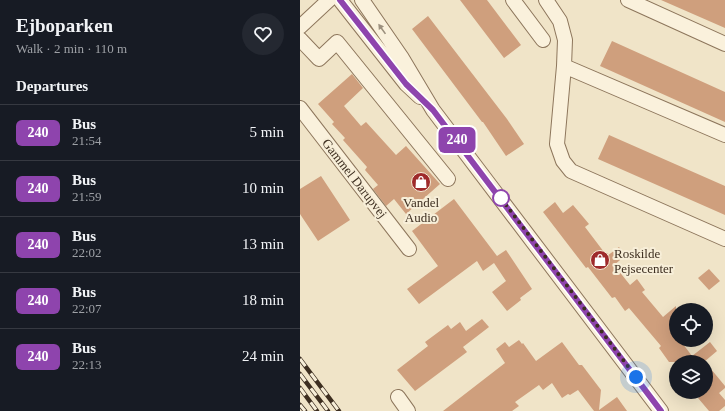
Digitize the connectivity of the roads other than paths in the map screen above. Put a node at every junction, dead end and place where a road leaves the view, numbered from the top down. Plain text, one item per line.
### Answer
1 (329, 0) edge
2 (340, 0) edge
3 (362, 0) edge
4 (514, 0) edge
5 (546, 0) edge
6 (628, 0) edge
7 (300, 27) edge
8 (300, 39) edge
9 (543, 40) dead end
10 (725, 44) edge
11 (564, 66) junction
12 (300, 108) edge
13 (433, 110) junction
14 (725, 135) edge
15 (448, 179) dead end
16 (725, 239) edge
17 (409, 249) dead end
18 (398, 397) dead end
19 (657, 409) edge
20 (408, 411) edge

1 - 7 street
2 - 13 street
13 -> 3 street
4 - 9 street
5 - 11 street
6 - 10 street
8 - 15 street
11 - 14 street
11 - 16 street
12 - 17 street, Gammel Darupvej
13 - 19 street
18 - 20 street

